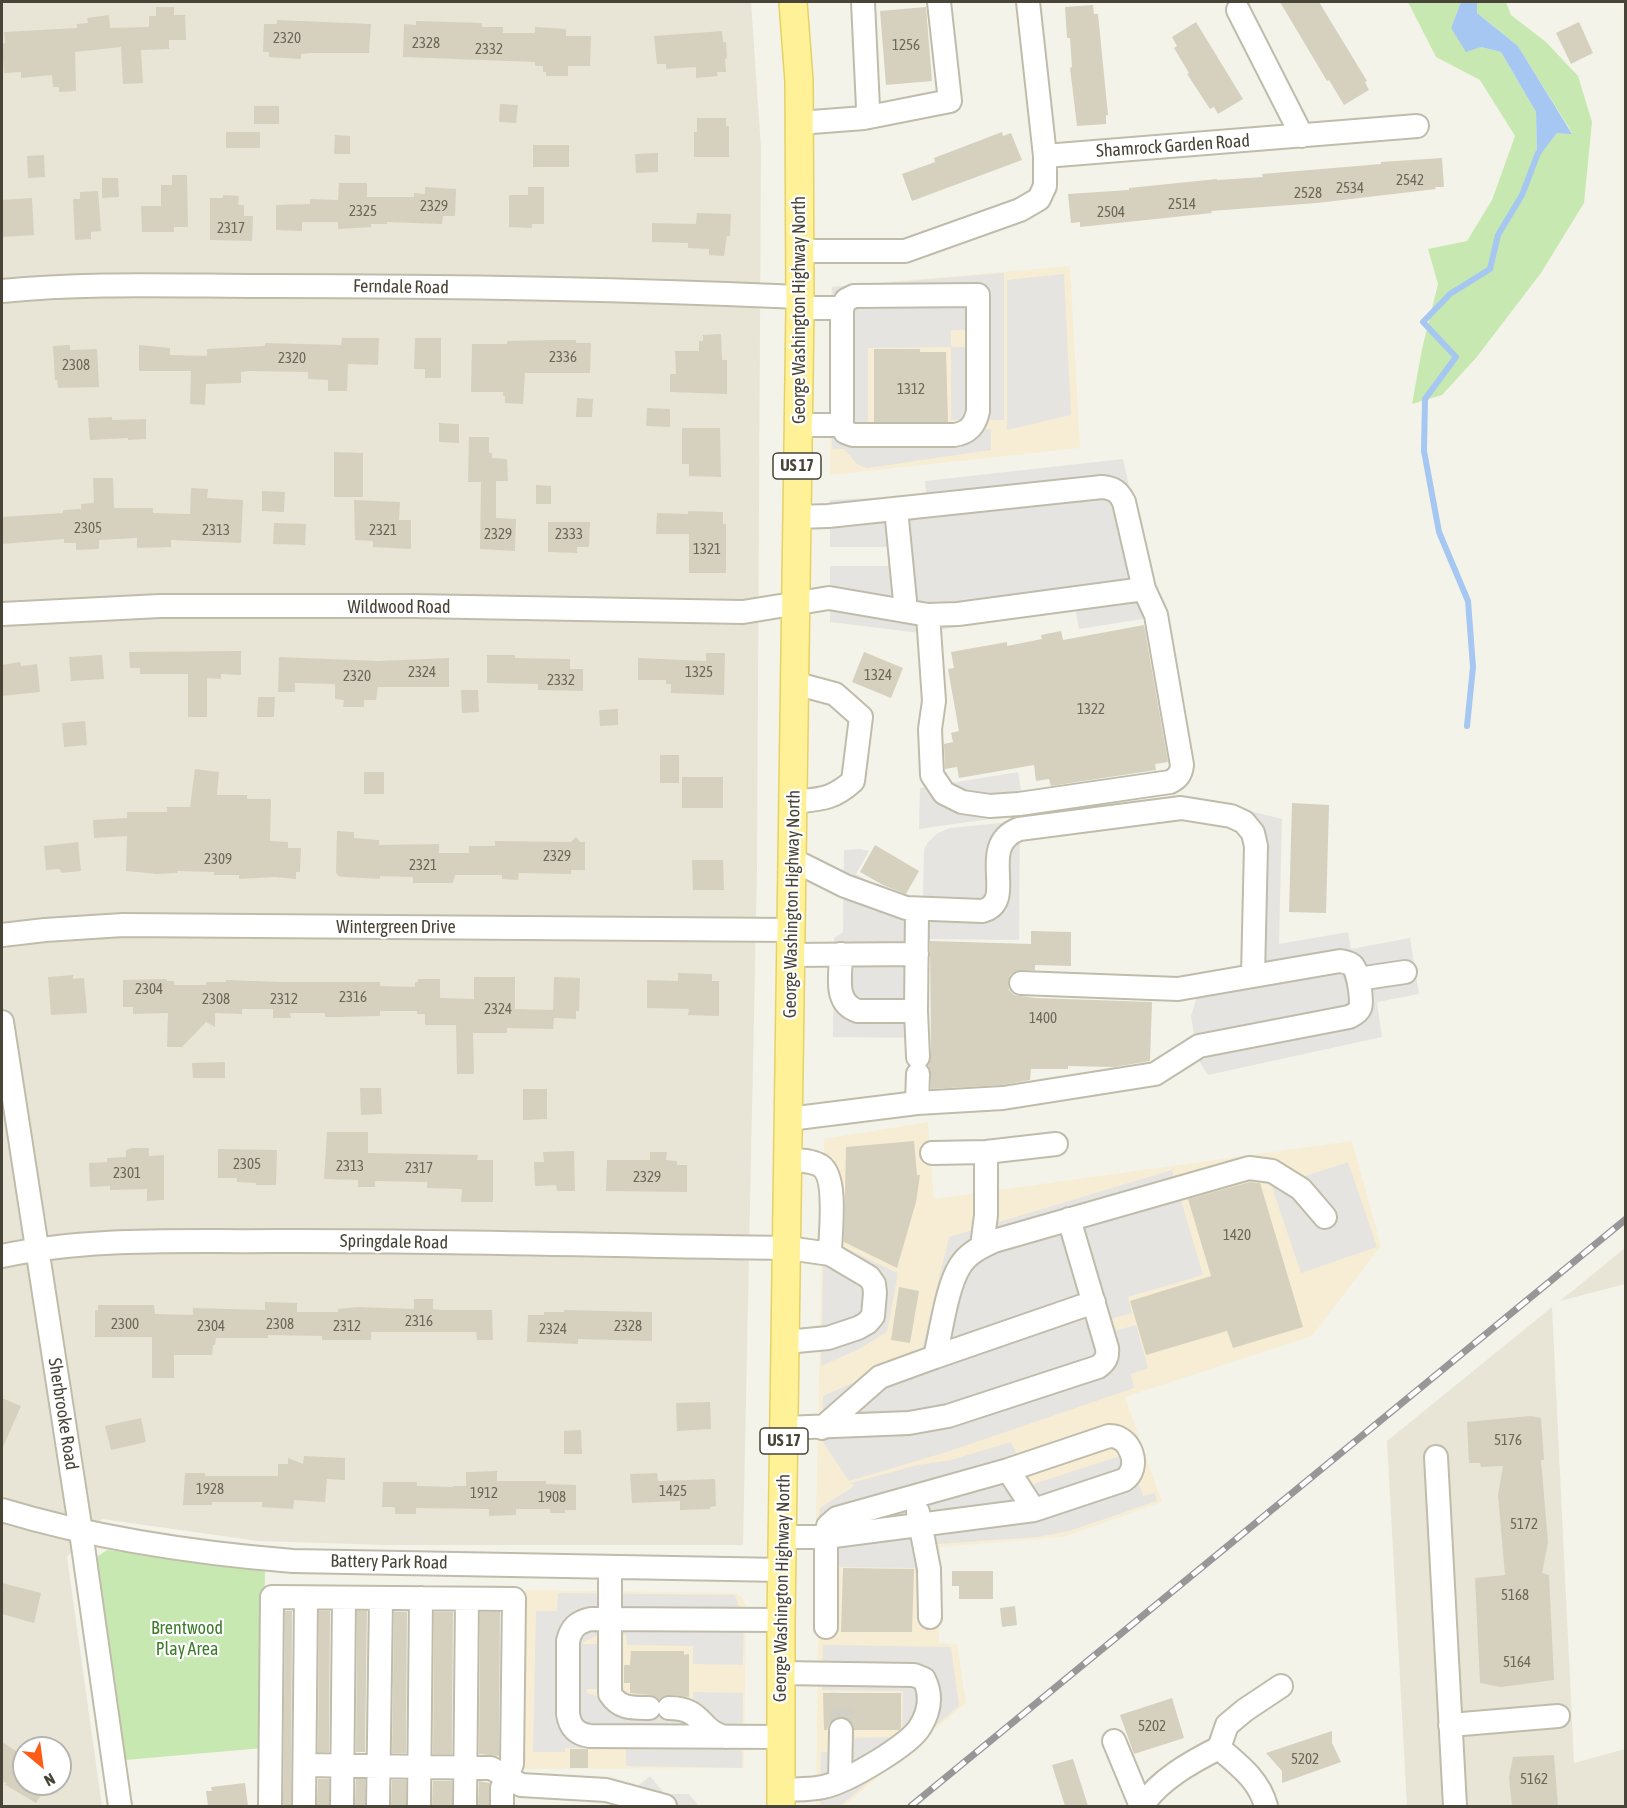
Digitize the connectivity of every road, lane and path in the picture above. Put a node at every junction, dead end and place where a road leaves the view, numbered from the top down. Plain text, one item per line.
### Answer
1 (793, 2) edge
2 (863, 2) edge
3 (939, 2) edge
4 (1028, 2) edge
5 (1238, 10) dead end
6 (864, 118) junction
7 (799, 123) junction
8 (1417, 126) dead end
9 (1302, 136) junction
10 (1045, 156) junction
11 (800, 251) junction
12 (2, 291) edge
13 (800, 303) junction
14 (842, 308) junction
15 (798, 425) junction
16 (842, 425) junction
17 (896, 509) junction
18 (797, 517) junction
19 (1144, 589) junction
20 (795, 605) junction
21 (906, 611) junction
22 (2, 614) edge
23 (928, 615) junction
24 (794, 683) junction
25 (793, 802) junction
26 (793, 860) junction
27 (917, 910) junction
28 (2, 935) edge
29 (790, 943) junction
30 (841, 954) junction
31 (917, 954) junction
32 (1405, 972) dead end
33 (1253, 976) junction
34 (1358, 979) junction
35 (1020, 983) dead end
36 (916, 1011) junction
37 (2, 1022) edge
38 (917, 1103) junction
39 (789, 1119) junction
40 (1056, 1144) dead end
41 (986, 1152) junction
42 (932, 1153) dead end
43 (788, 1160) junction
44 (1325, 1217) dead end
45 (1069, 1219) junction
46 (982, 1247) junction
47 (38, 1248) junction
48 (788, 1248) junction
49 (830, 1254) junction
50 (2, 1256) edge
51 (1094, 1302) junction
52 (786, 1342) junction
53 (935, 1357) junction
54 (784, 1428) junction
55 (822, 1428) junction
56 (1436, 1457) dead end
57 (1008, 1470) junction
58 (915, 1496) junction
59 (2, 1510) edge
60 (1034, 1510) junction
61 (921, 1526) junction
62 (81, 1532) junction
63 (783, 1537) junction
64 (826, 1537) junction
65 (610, 1567) junction
66 (782, 1570) junction
67 (306, 1598) junction
68 (344, 1598) junction
69 (381, 1598) junction
70 (421, 1598) junction
71 (467, 1599) junction
72 (930, 1617) dead end
73 (610, 1619) junction
74 (781, 1620) junction
75 (826, 1627) dead end
76 (781, 1673) junction
77 (1281, 1686) dead end
78 (1558, 1716) dead end
79 (1450, 1725) junction
80 (841, 1730) tunnel mouth
81 (726, 1737) junction
82 (781, 1737) junction
83 (1114, 1741) dead end
84 (1219, 1748) junction
85 (305, 1765) junction
86 (342, 1766) junction
87 (379, 1767) junction
88 (419, 1767) junction
89 (465, 1768) junction
90 (507, 1777) junction
91 (840, 1781) junction
92 (540, 1797) edge
93 (781, 1798) edge
94 (120, 1806) edge
95 (270, 1806) edge
96 (304, 1806) edge
97 (342, 1806) edge
98 (378, 1806) edge
99 (419, 1806) edge
100 (465, 1806) edge
101 (502, 1806) edge
102 (664, 1806) edge
103 (1141, 1806) edge
104 (1266, 1806) edge
105 (1455, 1806) edge

1 - 7 main road, George Washington Highway North / US 17
2 - 6 street
3 - 6 street
4 - 10 street
5 - 9 street
6 - 7 street
7 - 11 main road, George Washington Highway North / US 17
8 - 9 street, Shamrock Garden Road
9 - 10 street, Shamrock Garden Road
10 - 11 street
11 - 13 main road, George Washington Highway North / US 17
12 - 13 street, Ferndale Road
13 - 14 street, Ferndale Road
13 - 15 main road, George Washington Highway North / US 17
14 - 16 street
14 - 16 street
15 - 16 street
15 - 18 main road, George Washington Highway North / US 17
17 - 18 street
17 - 19 street
17 - 21 street
18 - 20 main road, George Washington Highway North / US 17
19 - 23 street, Wildwood Road
19 - 23 street
20 - 21 street, Wildwood Road
20 - 22 street, Wildwood Road
20 - 24 main road, George Washington Highway North / US 17
21 - 23 street, Wildwood Road
24 - 25 main road, George Washington Highway North / US 17
24 - 25 street
25 - 26 main road, George Washington Highway North / US 17
26 - 27 street
26 - 29 main road, George Washington Highway North / US 17
27 - 31 street
27 - 33 street
28 - 29 street, Wintergreen Drive
29 - 30 street, Wintergreen Drive
29 - 39 main road, George Washington Highway North / US 17
30 - 31 street, Wintergreen Drive
30 - 36 street
31 - 36 street
32 - 34 street
33 - 34 street
33 - 35 street
34 - 38 street
36 - 38 street
37 - 47 street, Sherbrooke Road
38 - 39 street
39 - 43 main road, George Washington Highway North / US 17
40 - 41 street
41 - 42 street
41 - 46 street
43 - 48 main road, George Washington Highway North / US 17
43 - 49 street
44 - 45 street
45 - 46 street
45 - 51 street
46 - 53 street
47 - 48 street, Springdale Road
47 - 50 street, Springdale Road
47 - 62 street, Sherbrooke Road
48 - 49 street, Springdale Road
48 - 52 main road, George Washington Highway North / US 17
49 - 52 street
51 - 53 street
51 - 55 street
52 - 54 main road, George Washington Highway North / US 17
53 - 55 street
54 - 55 street
54 - 63 main road, George Washington Highway North / US 17
56 - 79 street
57 - 58 street
57 - 60 street
57 - 60 street
58 - 61 street
58 - 64 street
59 - 62 street, Battery Park Road
60 - 61 street
61 - 64 street
61 - 72 street
62 - 65 street, Battery Park Road
62 - 94 street, Sherbrooke Road
63 - 64 street
63 - 66 main road, George Washington Highway North / US 17
64 - 75 street
65 - 66 street, Battery Park Road
65 - 73 street
66 - 74 main road, George Washington Highway North / US 17
67 - 68 street
67 - 85 street
67 - 95 street
68 - 69 street
68 - 86 street
69 - 70 street
69 - 87 street
70 - 71 street
70 - 88 street
71 - 89 street
71 - 90 street
73 - 74 street
73 - 81 street
73 - 81 street
74 - 76 main road, George Washington Highway North / US 17
76 - 82 main road, George Washington Highway North / US 17
76 - 91 street
77 - 84 street
78 - 79 street
79 - 105 street
80 - 91 street
81 - 82 street
82 - 93 main road, George Washington Highway North / US 17
83 - 103 street
84 - 103 street
84 - 104 street
85 - 86 street
85 - 96 street
86 - 87 street
86 - 97 street
87 - 88 street
87 - 98 street
88 - 89 street
88 - 99 street
89 - 90 street
89 - 100 street
90 - 92 street
90 - 101 street
91 - 93 street
92 - 102 street

